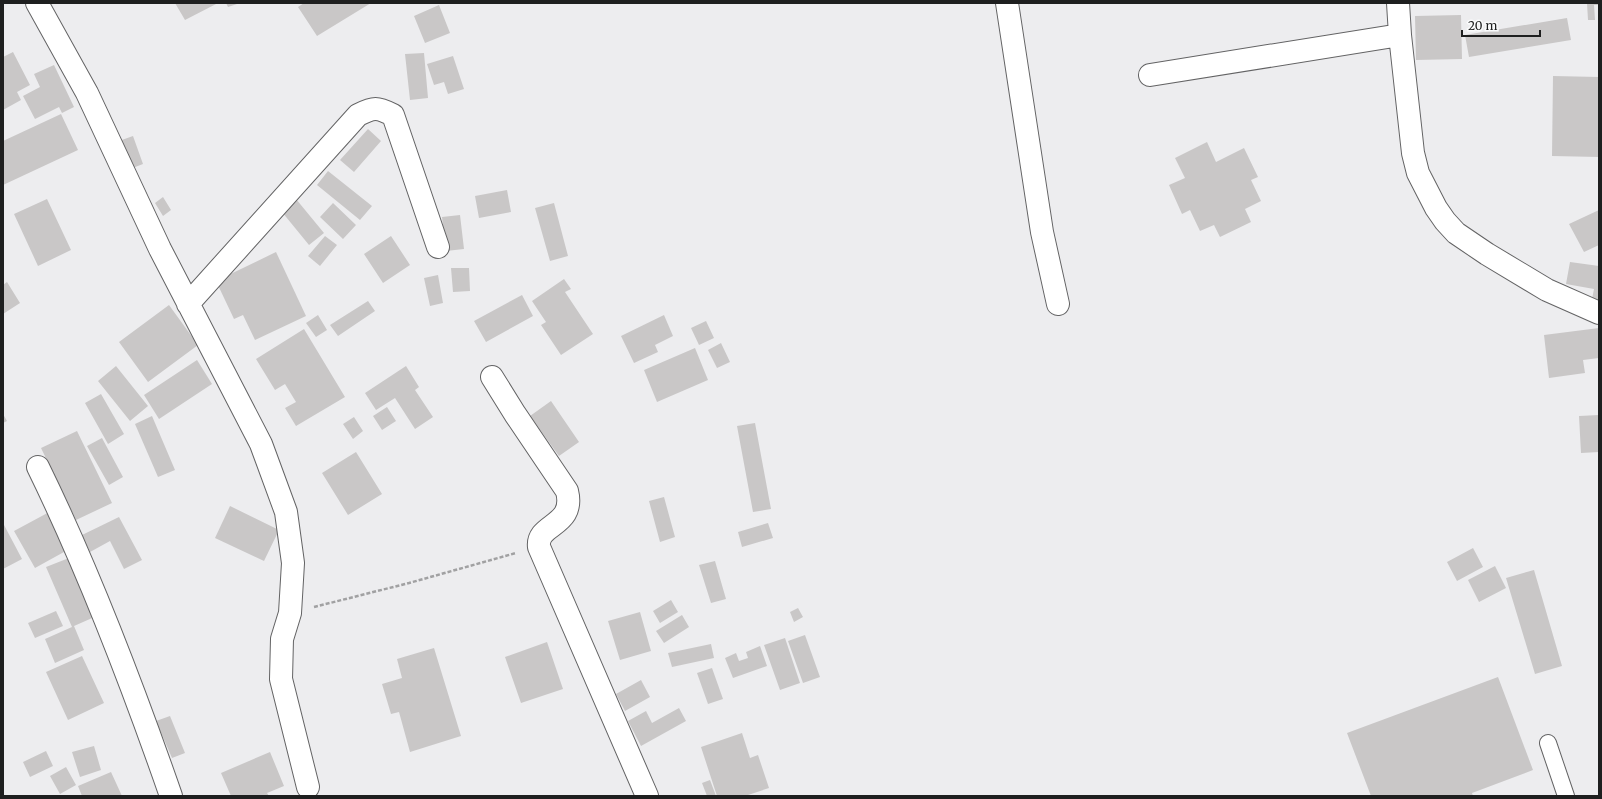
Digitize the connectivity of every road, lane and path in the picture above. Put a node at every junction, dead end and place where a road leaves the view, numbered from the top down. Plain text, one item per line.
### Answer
1 (38, 3) edge
2 (1007, 3) edge
3 (1398, 3) edge
4 (1400, 35) junction
5 (1150, 75) dead end
6 (438, 247) dead end
7 (188, 304) junction
8 (1058, 304) dead end
9 (1599, 313) edge
10 (492, 377) dead end
11 (38, 467) dead end
12 (539, 546) junction
13 (290, 613) junction
14 (1548, 743) dead end
15 (308, 787) dead end
16 (172, 796) edge
17 (647, 796) edge
18 (1566, 796) edge

1 - 7 street
2 - 8 street
3 - 4 street
4 - 5 street
4 - 9 street
6 - 7 street
7 - 13 street
10 - 12 street
11 - 16 street
12 - 13 path
12 - 17 street
13 - 15 street
14 - 18 lane

